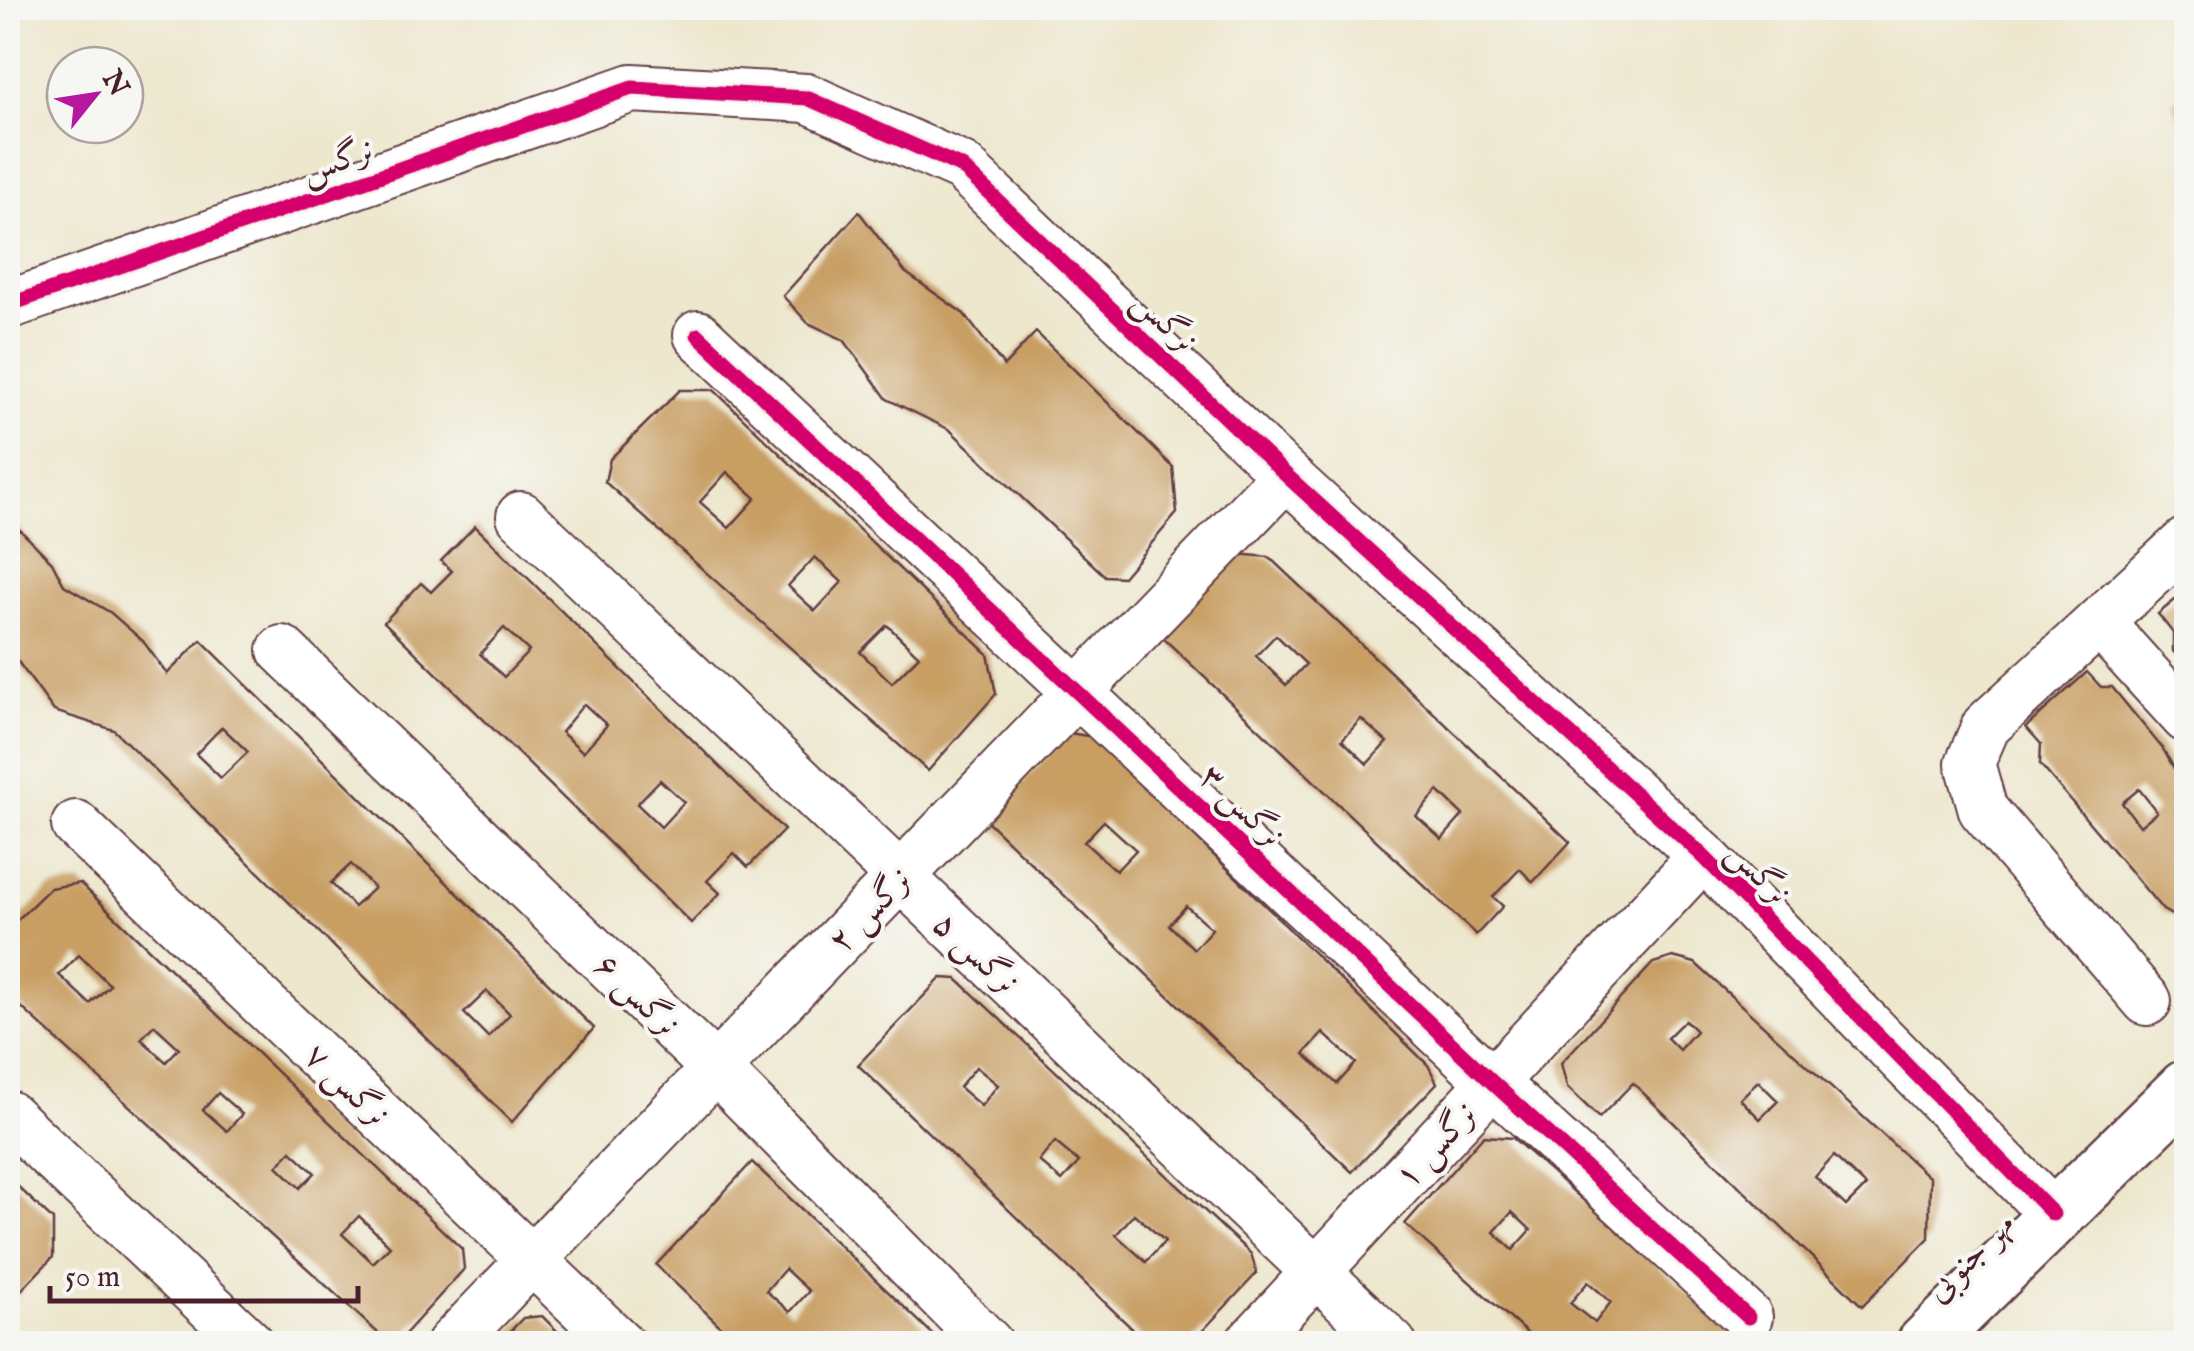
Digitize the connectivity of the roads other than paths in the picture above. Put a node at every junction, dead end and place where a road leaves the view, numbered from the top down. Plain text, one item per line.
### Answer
1 (8, 305) edge
2 (698, 336) dead end
3 (1286, 475) junction
4 (521, 516) dead end
5 (2186, 542) edge
6 (2099, 622) junction
7 (282, 650) dead end
8 (1079, 690) junction
9 (2186, 718) edge
10 (76, 825) dead end
11 (1703, 856) junction
12 (898, 879) junction
13 (2147, 1000) dead end
14 (716, 1069) junction
15 (1492, 1082) junction
16 (2186, 1088) edge
17 (8, 1115) edge
18 (2053, 1214) junction
19 (532, 1259) junction
20 (1318, 1270) junction
21 (1748, 1316) dead end
22 (250, 1344) edge
23 (451, 1344) edge
24 (620, 1344) edge
25 (989, 1344) edge
26 (1249, 1344) edge
27 (1392, 1344) edge
28 (1925, 1344) edge

1 - 3 street, نرگس
2 - 8 street, نرگس ۳
3 - 8 street, نرگس ۲
3 - 11 street, نرگس
4 - 12 street, نرگس ۵
5 - 6 street
6 - 9 street
6 - 13 street
7 - 14 street, نرگس ۶
8 - 12 street, نرگس ۲
8 - 15 street, نرگس ۳
10 - 19 street, نرگس ۷
11 - 15 street, نرگس ۱
11 - 18 street, نرگس
12 - 14 street, نرگس ۲
12 - 20 street, نرگس ۵
14 - 19 street, نرگس ۲
14 - 25 street, نرگس ۶
15 - 20 street, نرگس ۱
15 - 21 street, نرگس ۳
16 - 18 street, مهر جنوبی
17 - 22 street
18 - 28 street, مهر جنوبی
19 - 23 street, نرگس ۲
19 - 24 street, نرگس ۷
20 - 26 street, نرگس ۱
20 - 27 street, نرگس ۵

